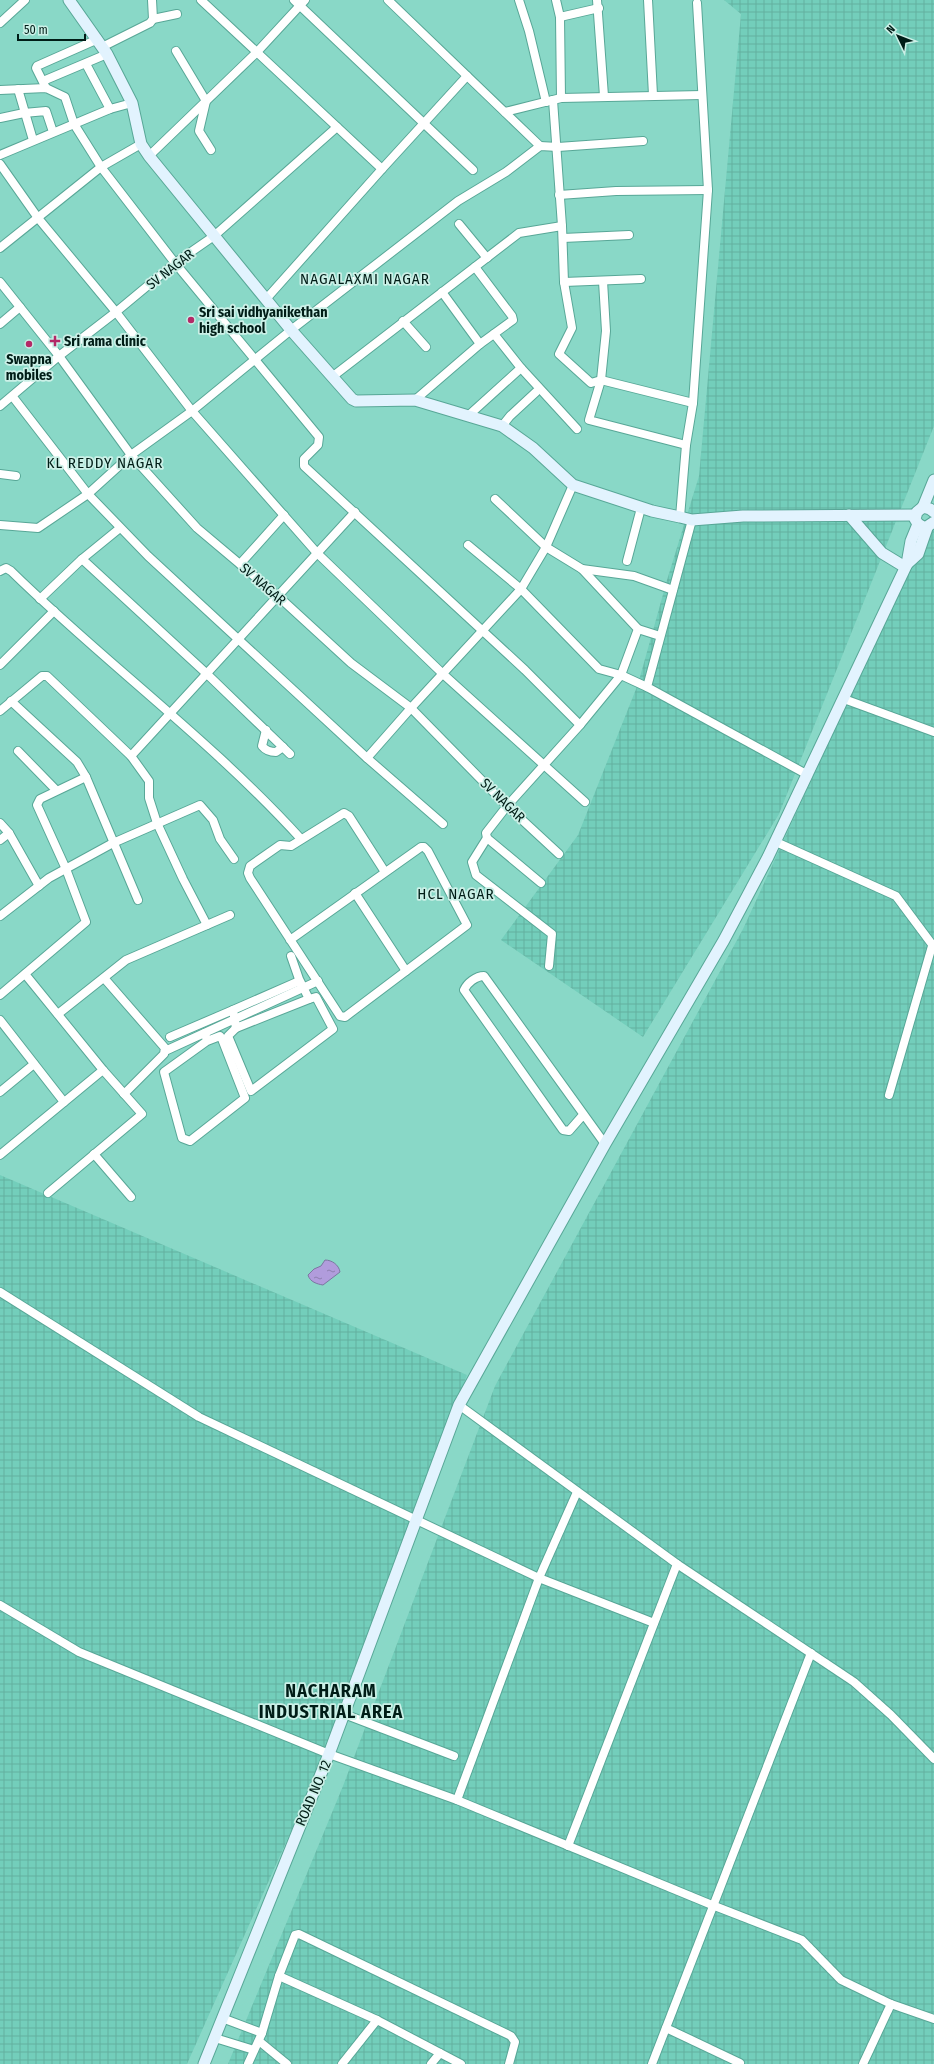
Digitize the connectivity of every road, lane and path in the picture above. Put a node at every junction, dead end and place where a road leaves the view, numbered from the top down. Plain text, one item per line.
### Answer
1 (25, 0) edge
2 (69, 0) edge
3 (152, 0) edge
4 (201, 0) edge
5 (388, 0) edge
6 (519, 0) edge
7 (556, 0) edge
8 (648, 0) edge
9 (299, 2) edge
10 (697, 3) dead end
11 (598, 4) edge
12 (177, 14) dead end
13 (560, 18) junction
14 (153, 20) junction
15 (0, 24) edge
16 (102, 47) junction
17 (176, 51) dead end
18 (257, 52) junction
19 (86, 64) junction
20 (467, 76) junction
21 (45, 84) junction
22 (18, 89) junction
23 (0, 90) edge
24 (653, 95) junction
25 (702, 95) junction
26 (604, 96) junction
27 (553, 100) junction
28 (206, 101) junction
29 (132, 103) junction
30 (110, 110) junction
31 (504, 112) junction
32 (24, 113) junction
33 (0, 118) edge
34 (423, 123) junction
35 (74, 124) junction
36 (337, 127) junction
37 (53, 132) junction
38 (33, 140) junction
39 (643, 141) dead end
40 (141, 144) junction
41 (540, 146) junction
42 (558, 147) junction
43 (211, 150) dead end
44 (0, 154) edge
45 (149, 156) junction
46 (0, 164) edge
47 (101, 166) junction
48 (382, 169) junction
49 (473, 170) dead end
50 (708, 190) junction
51 (559, 195) junction
52 (38, 218) junction
53 (459, 224) dead end
54 (562, 226) junction
55 (629, 235) dead end
56 (214, 236) junction
57 (563, 238) junction
58 (0, 248) edge
59 (487, 258) junction
60 (175, 263) junction
61 (475, 267) junction
62 (641, 279) dead end
63 (603, 281) junction
64 (0, 282) edge
65 (564, 282) junction
66 (442, 292) junction
67 (267, 298) junction
68 (20, 306) junction
69 (116, 312) junction
70 (404, 321) junction
71 (0, 324) edge
72 (291, 330) junction
73 (494, 334) junction
74 (480, 344) junction
75 (426, 347) dead end
76 (59, 356) junction
77 (256, 360) junction
78 (521, 368) junction
79 (332, 377) junction
80 (601, 380) junction
81 (536, 392) dead end
82 (13, 396) junction
83 (415, 400) junction
84 (693, 403) junction
85 (0, 406) edge
86 (192, 411) junction
87 (469, 415) junction
88 (502, 426) junction
89 (577, 429) dead end
90 (686, 445) junction
91 (131, 455) junction
92 (0, 474) edge
93 (16, 476) dead end
94 (934, 480) edge
95 (573, 485) junction
96 (88, 494) junction
97 (495, 498) dead end
98 (641, 508) junction
99 (355, 512) junction
100 (284, 515) junction
101 (849, 515) junction
102 (927, 515) edge
103 (680, 517) junction
104 (692, 520) junction
105 (0, 525) edge
106 (120, 528) junction
107 (468, 545) dead end
108 (546, 547) junction
109 (317, 553) junction
110 (82, 559) junction
111 (627, 560) dead end
112 (240, 564) junction
113 (906, 565) junction
114 (582, 569) junction
115 (0, 571) edge
116 (521, 589) junction
117 (673, 590) junction
118 (278, 597) junction
119 (40, 599) junction
120 (54, 611) junction
121 (638, 629) junction
122 (483, 632) junction
123 (660, 636) junction
124 (239, 640) junction
125 (0, 665) edge
126 (207, 674) junction
127 (443, 674) junction
128 (621, 675) junction
129 (647, 687) junction
130 (844, 699) junction
131 (11, 702) junction
132 (411, 708) junction
133 (0, 711) edge
134 (171, 713) junction
135 (580, 724) junction
136 (266, 730) junction
137 (934, 732) edge
138 (283, 747) junction
139 (18, 751) dead end
140 (290, 754) dead end
141 (131, 756) junction
142 (367, 758) junction
143 (545, 764) junction
144 (808, 775) junction
145 (86, 777) junction
146 (56, 790) junction
147 (585, 802) dead end
148 (507, 806) junction
149 (0, 822) edge
150 (157, 823) junction
151 (443, 824) dead end
152 (9, 833) junction
153 (487, 838) junction
154 (301, 839) junction
155 (0, 840) edge
156 (776, 842) junction
157 (113, 843) junction
158 (559, 854) dead end
159 (234, 859) dead end
160 (66, 869) junction
161 (386, 872) junction
162 (541, 883) dead end
163 (39, 886) junction
164 (355, 893) junction
165 (138, 900) dead end
166 (230, 915) dead end
167 (0, 916) edge
168 (207, 925) junction
169 (290, 940) junction
170 (933, 946) edge
171 (291, 956) dead end
172 (549, 966) dead end
173 (406, 971) junction
174 (25, 974) junction
175 (104, 978) junction
176 (299, 979) junction
177 (318, 981) junction
178 (304, 989) junction
179 (0, 995) edge
180 (309, 998) junction
181 (233, 1010) junction
182 (58, 1014) junction
183 (1, 1023) edge
184 (235, 1024) junction
185 (170, 1037) dead end
186 (206, 1037) junction
187 (165, 1051) junction
188 (34, 1064) junction
189 (103, 1070) junction
190 (0, 1092) edge
191 (124, 1094) junction
192 (889, 1095) dead end
193 (64, 1102) junction
194 (583, 1115) junction
195 (605, 1144) junction
196 (0, 1154) edge
197 (94, 1154) junction
198 (48, 1193) dead end
199 (130, 1197) dead end
200 (0, 1292) edge
201 (458, 1405) junction
202 (577, 1492) junction
203 (417, 1520) junction
204 (677, 1564) junction
205 (539, 1578) junction
206 (0, 1605) edge
207 (654, 1623) junction
208 (811, 1653) junction
209 (344, 1714) junction
210 (329, 1754) junction
211 (454, 1756) dead end
212 (934, 1759) edge
213 (457, 1800) junction
214 (568, 1846) junction
215 (712, 1905) junction
216 (279, 1976) junction
217 (891, 2004) junction
218 (222, 2018) junction
219 (377, 2020) junction
220 (934, 2020) edge
221 (666, 2028) junction
222 (260, 2037) junction
223 (215, 2038) junction
224 (254, 2050) junction
225 (440, 2053) junction
226 (740, 2063) edge
227 (204, 2064) edge
228 (248, 2064) edge
229 (287, 2064) edge
230 (342, 2064) edge
231 (431, 2064) edge
232 (461, 2064) edge
233 (509, 2064) edge
234 (652, 2064) edge
235 (863, 2064) edge

1 - 15 street
2 - 16 street
3 - 14 street
4 - 18 street
5 - 20 street
6 - 27 street
7 - 13 street
8 - 24 street
9 - 18 street
9 - 34 street
10 - 25 street
11 - 13 street
11 - 26 street
12 - 14 street
13 - 27 street
14 - 16 street
16 - 19 street
16 - 21 street
16 - 29 street
17 - 28 street
18 - 28 street
18 - 36 street
19 - 21 street
19 - 30 street
20 - 31 street
20 - 34 street
21 - 22 street
21 - 35 street
22 - 23 street
22 - 32 street
24 - 25 street
24 - 26 street
25 - 50 street
26 - 27 street
27 - 31 street
27 - 42 street
28 - 43 street
28 - 45 street
29 - 30 street
29 - 40 street
30 - 35 street
31 - 41 street
32 - 33 street
32 - 37 street
32 - 38 street
34 - 48 street
34 - 49 street
35 - 37 street
35 - 47 street
36 - 48 street
36 - 56 street, SV NAGAR
37 - 38 street
38 - 44 street
39 - 42 street
40 - 45 street
40 - 47 street
41 - 42 street
41 - 72 street
42 - 51 street
45 - 56 street
46 - 52 street
47 - 52 street
47 - 60 street
48 - 67 street
50 - 51 street
50 - 84 street
51 - 54 street
52 - 58 street
52 - 69 street
53 - 59 street
54 - 57 street
54 - 59 street
55 - 57 street
56 - 60 street, SV NAGAR
56 - 67 street
57 - 65 street
59 - 61 street
60 - 69 street, SV NAGAR
60 - 77 street
61 - 66 street
61 - 73 street
62 - 63 street
63 - 65 street
63 - 80 street
64 - 68 street, SV NAGAR
65 - 80 street
66 - 70 street
66 - 74 street
67 - 72 street
68 - 71 street
68 - 76 street, SV NAGAR
69 - 76 street, SV NAGAR
69 - 86 street
70 - 75 street
70 - 79 street
72 - 77 street
72 - 79 street
73 - 74 street
73 - 78 street
74 - 83 street
76 - 82 street, SV NAGAR
76 - 91 street, SV NAGAR
77 - 86 street
77 - 99 street
78 - 87 street
78 - 89 street
79 - 83 street
80 - 84 street
80 - 90 street
81 - 88 street
82 - 85 street, SV NAGAR
82 - 96 street
83 - 87 street
84 - 90 street
86 - 91 street
86 - 100 street
87 - 88 street
88 - 95 street
90 - 103 street
91 - 96 street
91 - 112 street, SV NAGAR
92 - 93 street
94 - 102 street, ROAD NO. 12
95 - 98 street
95 - 108 street
96 - 105 street
96 - 106 street
97 - 108 street
98 - 103 street
98 - 111 street
99 - 109 street
99 - 122 street
100 - 109 street
100 - 112 street
101 - 102 street
101 - 104 street
101 - 113 street
102 - 113 street, ROAD NO. 12
103 - 104 street
104 - 117 street
106 - 110 street
106 - 124 street
107 - 116 street
108 - 114 street
108 - 116 street
109 - 118 street
109 - 127 street
110 - 119 street
110 - 126 street
112 - 118 street, SV NAGAR
113 - 130 street, ROAD NO. 12
114 - 117 street
114 - 121 street
115 - 119 street
116 - 122 street
116 - 128 street
117 - 123 street
118 - 124 street
118 - 132 street, SV NAGAR
119 - 120 street
120 - 125 street
120 - 134 street
121 - 123 street
121 - 128 street
122 - 127 street
122 - 135 street
123 - 129 street
124 - 126 street
124 - 142 street
126 - 134 street
126 - 136 street
127 - 132 street
127 - 143 street
128 - 129 street
128 - 135 street
129 - 144 street
130 - 137 street
130 - 144 street, ROAD NO. 12
131 - 133 street
131 - 141 street
131 - 145 street
132 - 142 street
132 - 148 street, SV NAGAR
134 - 141 street
134 - 154 street
135 - 143 street
136 - 138 street
136 - 138 street
138 - 140 street
139 - 146 street
141 - 150 street
142 - 151 street
143 - 147 street
143 - 148 street
144 - 156 street, ROAD NO. 12
145 - 146 street
145 - 157 street
146 - 160 street
148 - 153 street
148 - 158 street, SV NAGAR
149 - 152 street
150 - 157 street
150 - 159 street
150 - 168 street
152 - 155 street
152 - 163 street
153 - 162 street
153 - 172 street
154 - 161 street
154 - 169 street
156 - 170 street
156 - 195 street, ROAD NO. 12
157 - 160 street
157 - 165 street
160 - 163 street
160 - 174 street
161 - 164 street
161 - 173 street
163 - 167 street
164 - 169 street
164 - 173 street
166 - 168 street
168 - 175 street
169 - 177 street
170 - 192 street
171 - 176 street
173 - 177 street
174 - 179 street
174 - 182 street
175 - 182 street
175 - 187 street
176 - 178 street
176 - 181 street
177 - 178 street
178 - 180 street
178 - 184 street
180 - 184 street
180 - 184 street
181 - 184 street
181 - 185 street
182 - 189 street
183 - 188 street
184 - 186 street
186 - 186 street
186 - 187 street
187 - 191 street
188 - 190 street
188 - 193 street
189 - 191 street
189 - 193 street
191 - 197 street
193 - 196 street
194 - 194 street
194 - 195 street
195 - 201 street, ROAD NO. 12
197 - 198 street
197 - 199 street
200 - 203 street
201 - 202 street
201 - 203 street, ROAD NO. 12
202 - 204 street
202 - 205 street
203 - 205 street
203 - 209 street, ROAD NO. 12
204 - 207 street
204 - 208 street
205 - 207 street
205 - 213 street
206 - 210 street
207 - 214 street
208 - 212 street
208 - 215 street
209 - 210 street, ROAD NO. 12
209 - 211 street
210 - 213 street
210 - 218 street, ROAD NO. 12
213 - 214 street
214 - 215 street
215 - 217 street
215 - 221 street
216 - 219 street
216 - 222 street
216 - 233 street
217 - 220 street
217 - 235 street
218 - 222 street
218 - 223 street, ROAD NO. 12
219 - 225 street
219 - 230 street
221 - 226 street
221 - 234 street
222 - 224 street
222 - 229 street
223 - 224 street
223 - 227 street, ROAD NO. 12
224 - 228 street
225 - 231 street
225 - 232 street

